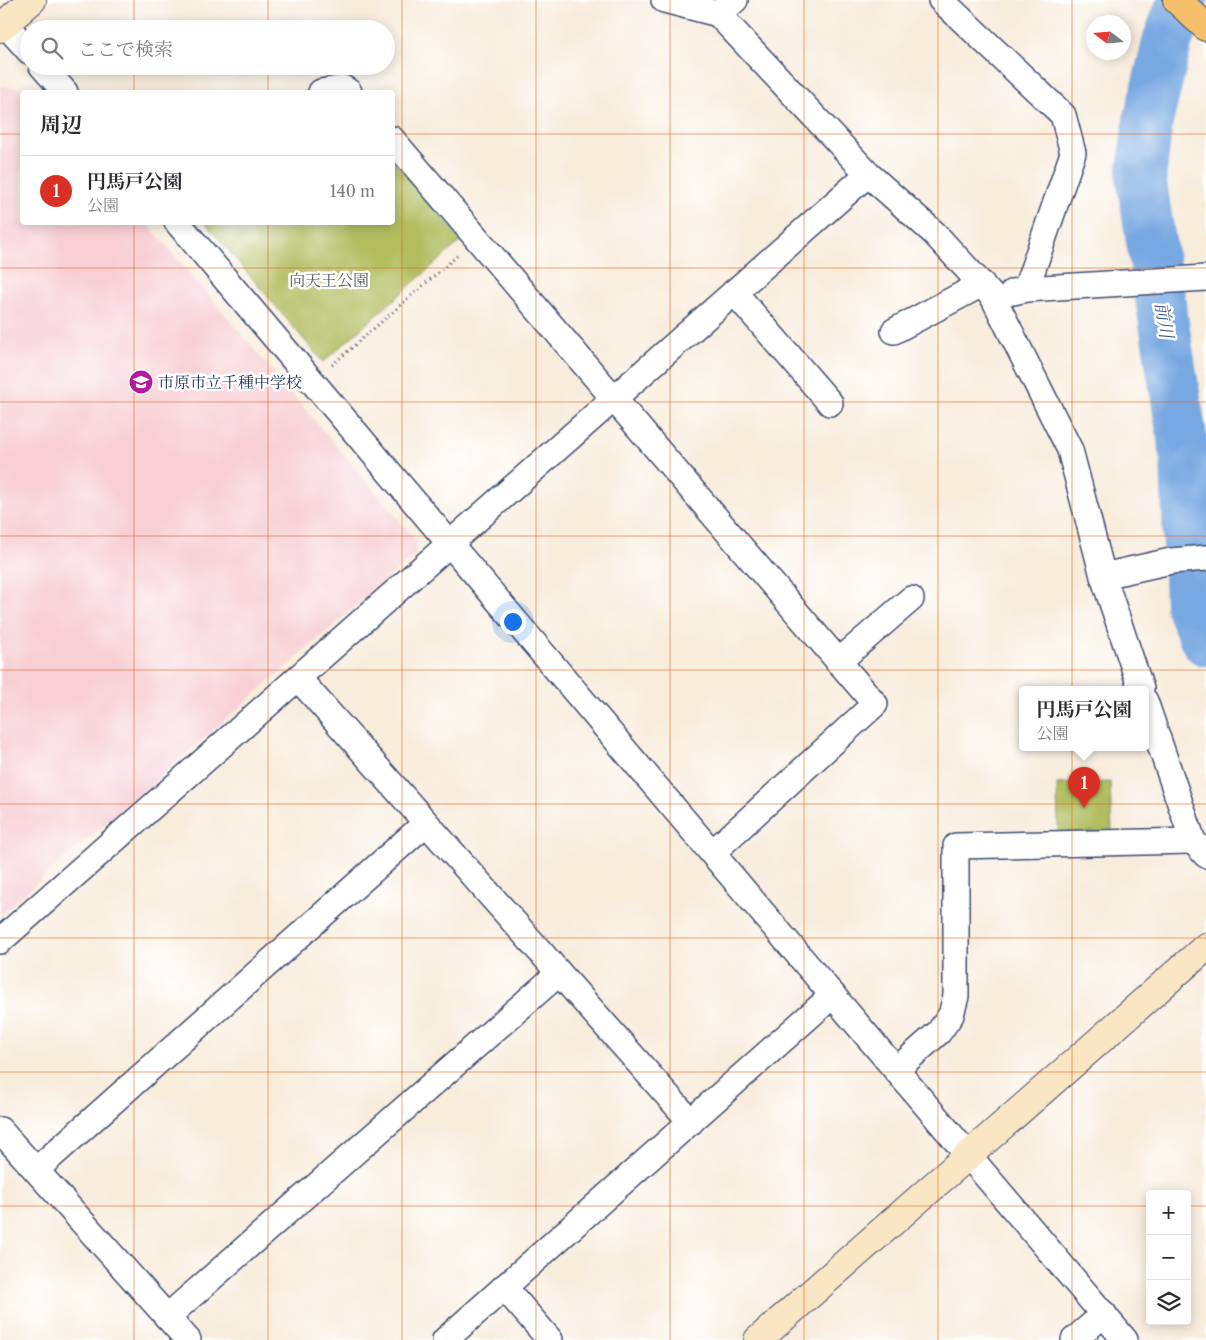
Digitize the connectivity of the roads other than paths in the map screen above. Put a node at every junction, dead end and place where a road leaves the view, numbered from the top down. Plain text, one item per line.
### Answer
1 (32, 0) edge
2 (664, 0) edge
3 (942, 0) edge
4 (1177, 0) edge
5 (727, 7) edge
6 (2, 26) edge
7 (1206, 27) edge
8 (20, 43) edge
9 (50, 75) edge
10 (63, 90) edge
11 (332, 90) edge
12 (346, 90) edge
13 (395, 143) edge
14 (868, 174) junction
15 (181, 225) edge
16 (1206, 278) edge
17 (1026, 289) junction
18 (987, 291) junction
19 (734, 292) junction
20 (894, 330) dead end
21 (614, 399) junction
22 (830, 403) dead end
23 (450, 544) junction
24 (1206, 558) edge
25 (1103, 576) junction
26 (911, 600) dead end
27 (838, 662) junction
28 (298, 678) junction
29 (1140, 686) edge
30 (1149, 712) edge
31 (426, 823) junction
32 (1199, 848) edge
33 (712, 853) junction
34 (0, 941) edge
35 (1206, 946) edge
36 (559, 973) junction
37 (833, 995) junction
38 (896, 1070) junction
39 (691, 1122) junction
40 (0, 1130) edge
41 (969, 1154) junction
42 (36, 1170) junction
43 (504, 1287) junction
44 (1104, 1314) junction
45 (167, 1317) junction
46 (188, 1340) edge
47 (445, 1340) edge
48 (550, 1340) edge
49 (758, 1340) edge
50 (1074, 1340) edge
51 (1126, 1340) edge

1 - 6 street
2 - 5 street
3 - 17 street
4 - 7 main road
5 - 14 street
6 - 8 street
9 - 10 street
11 - 12 street
13 - 21 street
14 - 18 street
14 - 19 street
15 - 23 street
16 - 17 street
17 - 18 street
18 - 20 street
18 - 25 street
19 - 21 street
19 - 22 street
21 - 23 street
21 - 27 street
23 - 28 street
23 - 33 street
24 - 25 street
25 - 29 street
26 - 27 street
27 - 33 street
28 - 31 street
28 - 34 street
30 - 32 street
31 - 36 street
31 - 42 street
32 - 38 street
33 - 37 street
35 - 41 street
36 - 39 street
36 - 45 street
37 - 38 street
37 - 39 street
38 - 41 street
39 - 43 street
40 - 42 street
41 - 44 street
41 - 49 street
42 - 45 street
43 - 47 street
43 - 48 street
44 - 50 street
44 - 51 street
45 - 46 street

